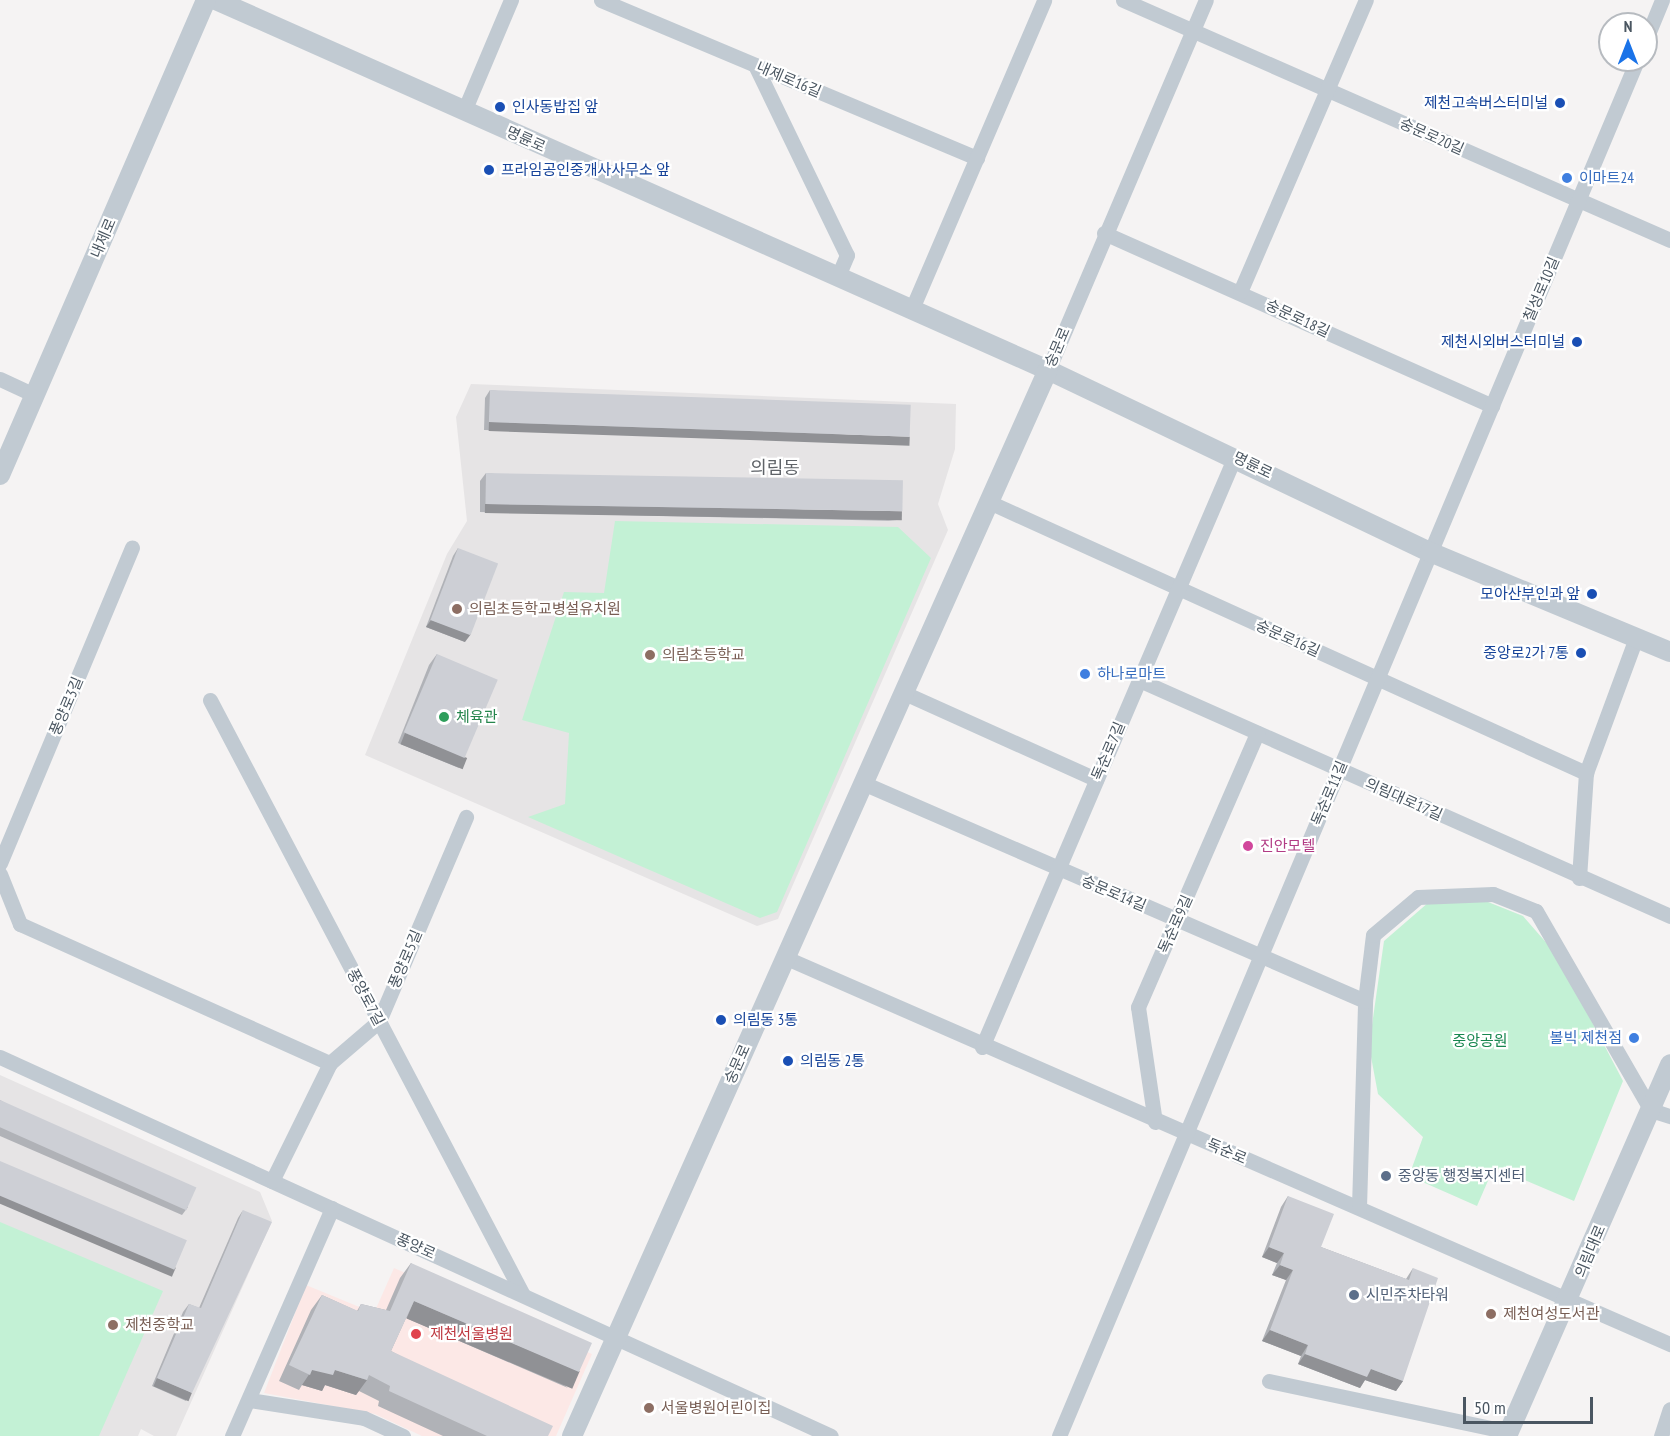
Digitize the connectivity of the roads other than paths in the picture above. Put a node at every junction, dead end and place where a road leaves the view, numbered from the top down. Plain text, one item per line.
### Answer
1 (206, 0) edge
2 (216, 0) edge
3 (511, 0) edge
4 (601, 0) edge
5 (1044, 0) edge
6 (1123, 0) edge
7 (1206, 0) edge
8 (1366, 0) edge
9 (1193, 32) junction
10 (755, 65) junction
11 (1632, 72) edge
12 (1327, 90) junction
13 (464, 111) junction
14 (977, 158) junction
15 (1578, 200) junction
16 (1104, 233) junction
17 (1670, 240) edge
18 (837, 278) junction
19 (1240, 292) junction
20 (911, 311) junction
21 (1048, 370) junction
22 (0, 379) edge
23 (35, 395) junction
24 (1492, 406) junction
25 (1235, 456) junction
26 (0, 475) edge
27 (989, 502) junction
28 (132, 549) dead end
29 (1430, 552) junction
30 (1180, 589) junction
31 (1636, 638) junction
32 (1670, 652) edge
33 (1377, 678) junction
34 (1139, 680) junction
35 (902, 692) junction
36 (210, 700) dead end
37 (1257, 733) junction
38 (1339, 770) junction
39 (1586, 773) junction
40 (1096, 778) junction
41 (863, 783) junction
42 (466, 817) dead end
43 (0, 863) edge
44 (1058, 869) junction
45 (0, 874) edge
46 (1579, 878) junction
47 (1670, 916) edge
48 (1177, 920) junction
49 (1261, 956) junction
50 (784, 957) junction
51 (1365, 1001) junction
52 (379, 1021) junction
53 (982, 1047) junction
54 (0, 1057) edge
55 (330, 1063) junction
56 (1670, 1064) edge
57 (1651, 1110) junction
58 (1670, 1116) edge
59 (1155, 1122) junction
60 (1186, 1134) junction
61 (272, 1181) junction
62 (1359, 1207) junction
63 (332, 1208) junction
64 (523, 1295) junction
65 (1569, 1302) junction
66 (617, 1336) junction
67 (1670, 1344) edge
68 (1269, 1381) dead end
69 (249, 1400) junction
70 (1670, 1409) edge
71 (1508, 1434) edge
72 (232, 1436) edge
73 (403, 1436) edge
74 (572, 1436) edge
75 (831, 1436) edge
76 (1059, 1436) edge
77 (1661, 1436) edge

1 - 23 street, 내제로
2 - 13 street, 명륜로
3 - 13 street
4 - 10 street, 내제로16길
5 - 14 street
6 - 9 street, 숭문로20길
7 - 9 street, 숭문로
8 - 12 street
9 - 12 street, 숭문로20길
9 - 16 street, 숭문로
10 - 14 street, 내제로16길
10 - 18 street
11 - 15 street, 칠성로10길
12 - 15 street, 숭문로20길
12 - 19 street
13 - 18 street, 명륜로
14 - 20 street
15 - 17 street, 숭문로20길
15 - 24 street, 칠성로10길
16 - 19 street, 숭문로18길
16 - 21 street, 숭문로
18 - 20 street, 명륜로
19 - 24 street, 숭문로18길
20 - 21 street, 명륜로
21 - 25 street, 명륜로
21 - 27 street, 숭문로
22 - 23 street
23 - 26 street, 내제로
24 - 29 street, 칠성로10길
25 - 29 street, 명륜로
25 - 30 street, 독순로7길
27 - 30 street, 숭문로16길
27 - 35 street, 숭문로
28 - 43 street, 풍양로3길
29 - 31 street, 명륜로
29 - 33 street, 독순로11길
30 - 33 street, 숭문로16길
30 - 34 street, 독순로7길
31 - 32 street, 명륜로
31 - 39 street
33 - 38 street, 독순로11길
33 - 39 street, 숭문로16길
34 - 37 street, 의림대로17길
34 - 40 street, 독순로7길
35 - 40 street
35 - 41 street, 숭문로
36 - 52 street, 풍양로7길
37 - 38 street, 의림대로17길
37 - 48 street, 독순로9길
38 - 46 street, 의림대로17길
38 - 49 street, 독순로11길
39 - 46 street
40 - 44 street, 독순로7길
41 - 44 street, 숭문로14길
41 - 50 street, 숭문로
42 - 52 street, 풍양로5길
44 - 48 street, 숭문로14길
44 - 53 street, 독순로7길
45 - 55 street
46 - 47 street, 의림대로17길
48 - 49 street, 숭문로14길
48 - 59 street, 독순로9길
49 - 51 street, 숭문로14길
49 - 60 street, 독순로11길
50 - 53 street, 독순로
50 - 66 street, 숭문로
51 - 57 street
51 - 62 street
52 - 55 street, 풍양로5길
52 - 64 street, 풍양로7길
53 - 59 street, 독순로
54 - 61 street, 풍양로
55 - 61 street, 풍양로5길
56 - 57 street, 의림대로
57 - 58 street
57 - 65 street, 의림대로
59 - 60 street, 독순로
60 - 62 street, 독순로
60 - 76 street, 독순로11길
61 - 63 street, 풍양로
62 - 65 street, 독순로
63 - 64 street, 풍양로
63 - 69 street
64 - 66 street, 풍양로
65 - 67 street, 독순로
65 - 71 street, 의림대로
66 - 74 street, 숭문로
66 - 75 street, 풍양로
68 - 71 street
69 - 72 street
69 - 73 street
70 - 77 street

